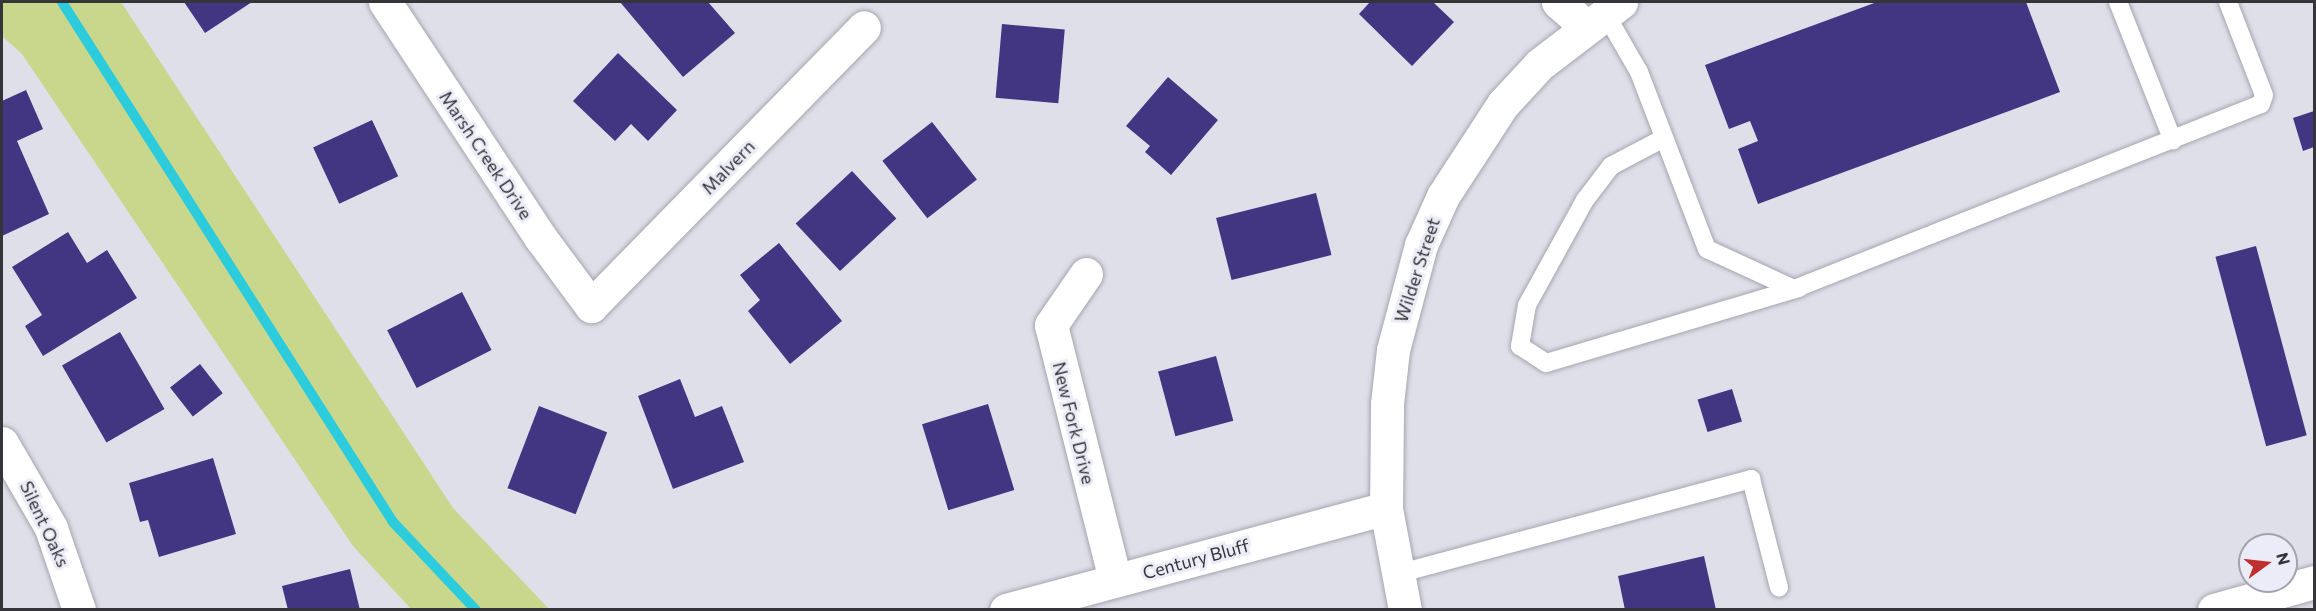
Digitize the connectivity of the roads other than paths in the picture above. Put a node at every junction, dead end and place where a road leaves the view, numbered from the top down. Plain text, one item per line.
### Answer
1 (385, 2) edge
2 (1558, 2) edge
3 (2118, 2) edge
4 (2228, 2) edge
5 (1605, 14) edge
6 (864, 27) dead end
7 (1664, 138) junction
8 (2173, 141) junction
9 (1086, 274) dead end
10 (1801, 288) junction
11 (591, 306) joint
12 (2, 443) edge
13 (1386, 508) junction
14 (1397, 574) junction
15 (1115, 580) junction
16 (2314, 582) edge
17 (1779, 587) dead end
18 (79, 609) edge
19 (1006, 609) edge
20 (1405, 609) edge
21 (2214, 609) edge

1 - 11 street, Marsh Creek Drive
2 - 5 street
3 - 8 lane
4 - 8 lane
5 - 7 lane
5 - 13 street, Wilder Street
6 - 11 street, Malvern
7 - 10 lane
7 - 10 lane
8 - 10 lane
9 - 15 street, New Fork Drive
12 - 18 street, Silent Oaks
13 - 14 street, Wilder Street
13 - 15 street, Century Bluff
14 - 17 lane
14 - 20 street, Wilder Street
15 - 19 street, Century Bluff
16 - 21 street

